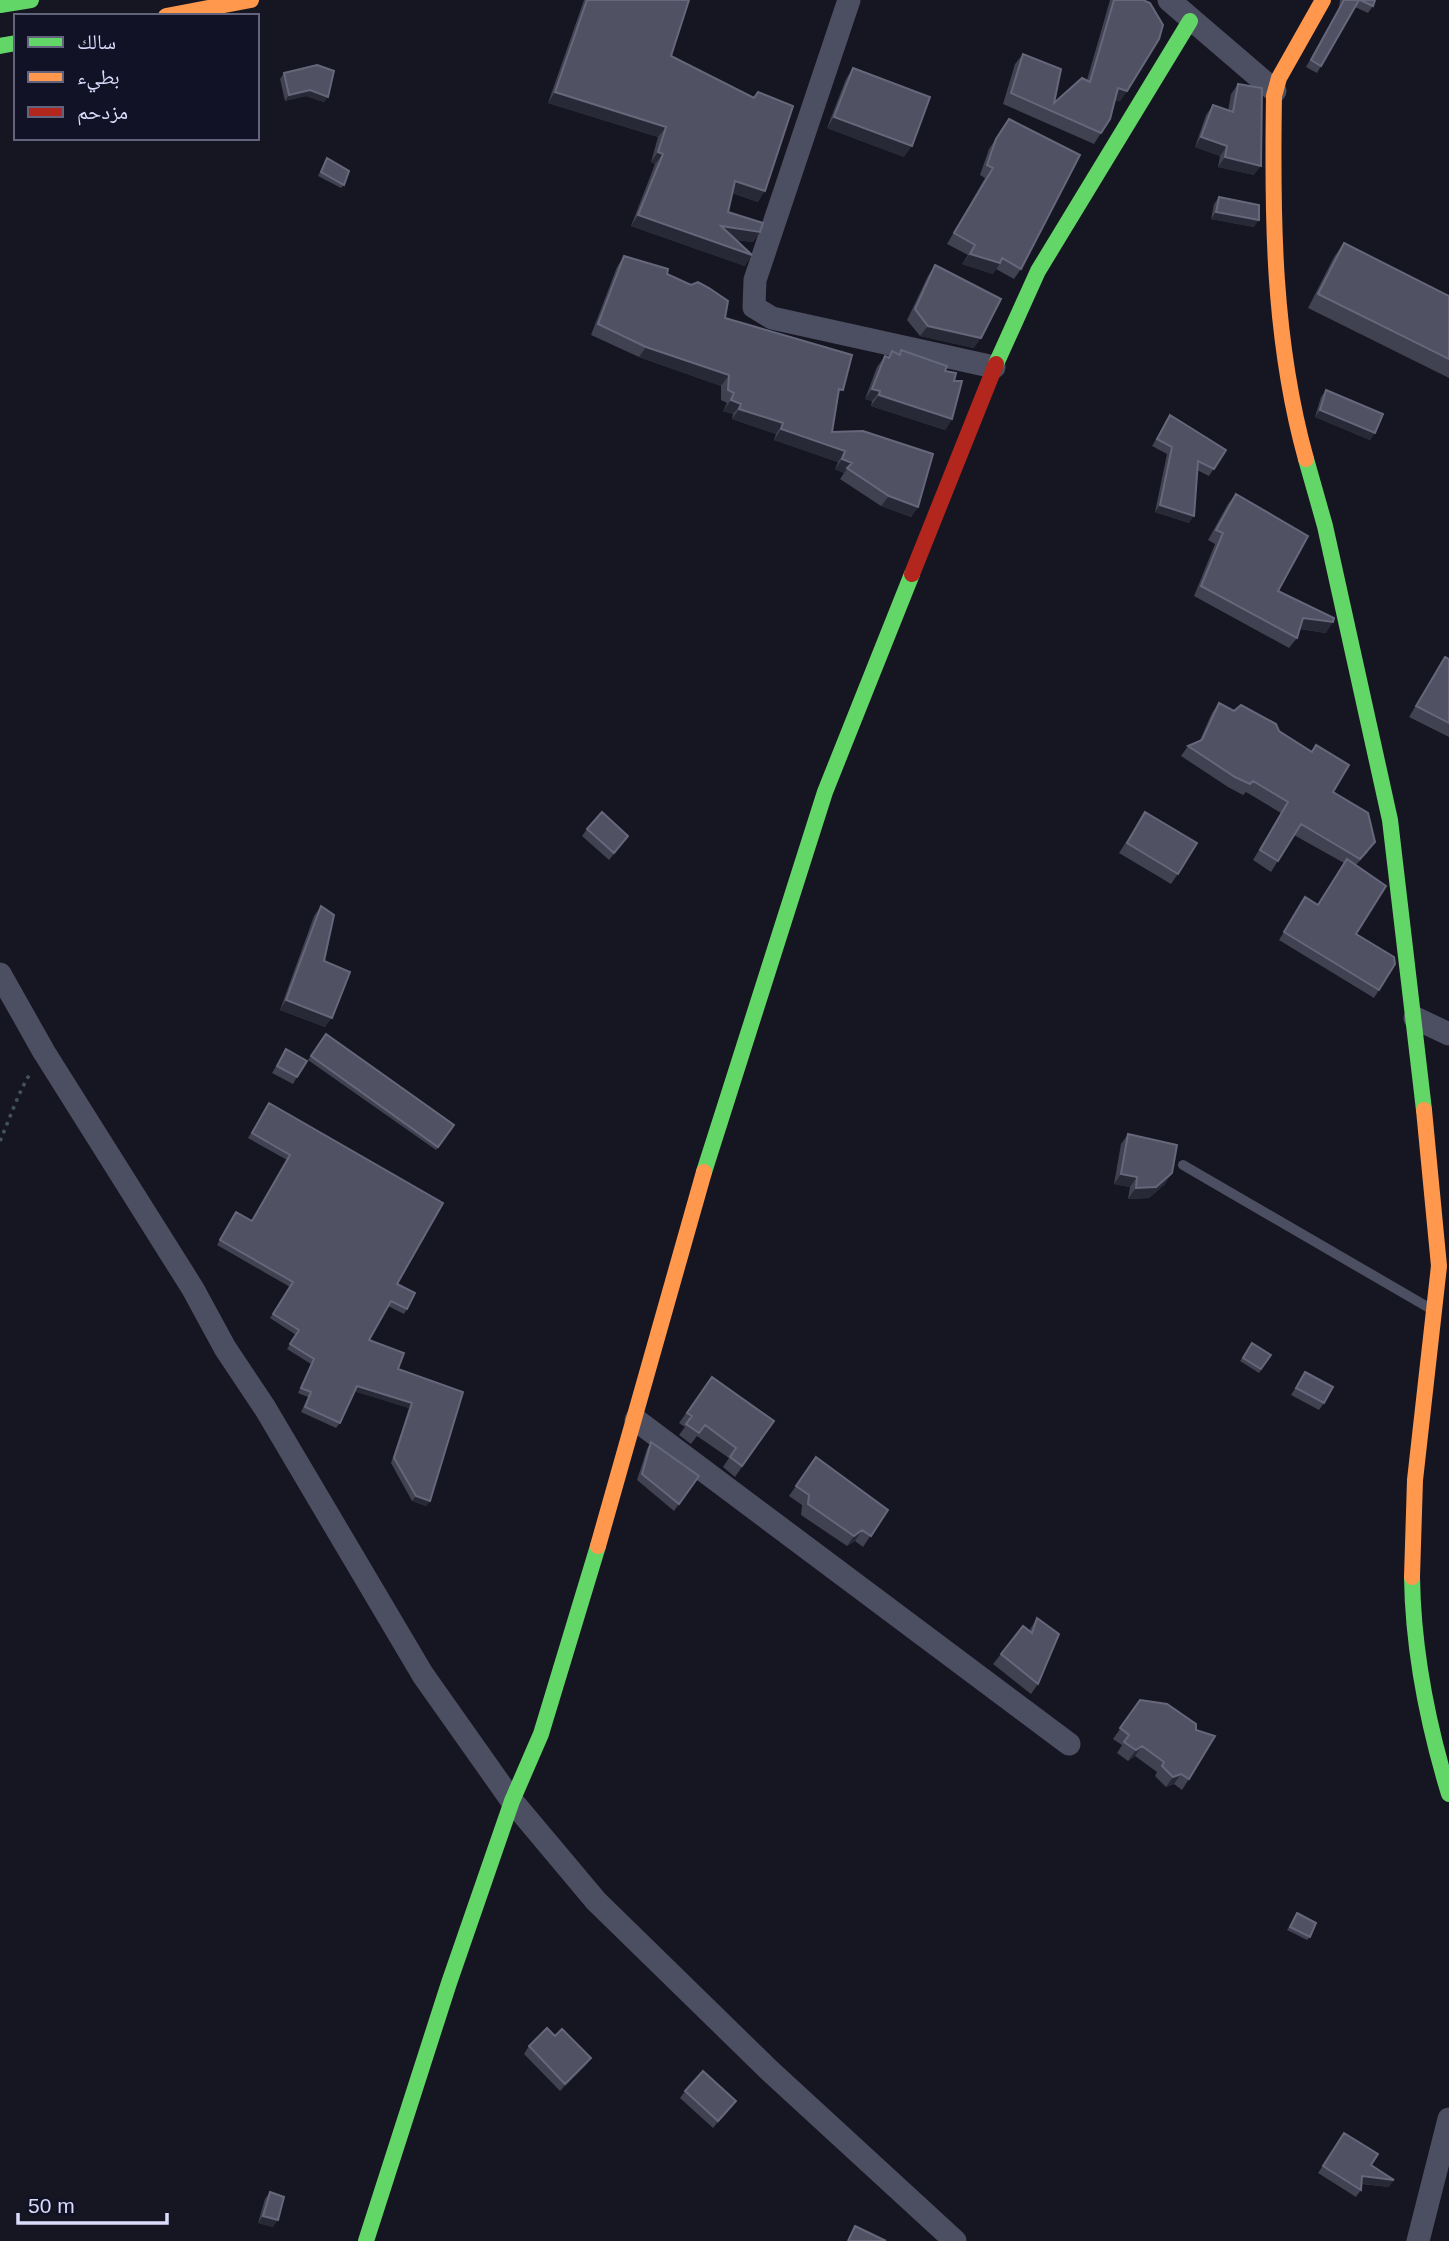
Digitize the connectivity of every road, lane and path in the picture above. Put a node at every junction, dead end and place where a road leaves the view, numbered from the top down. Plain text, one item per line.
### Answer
1 (31, 0) edge
2 (251, 0) edge
3 (849, 0) edge
4 (1170, 0) edge
5 (1323, 0) edge
6 (0, 5) edge
7 (177, 14) edge
8 (1190, 21) junction
9 (1275, 91) junction
10 (994, 368) junction
11 (0, 974) edge
12 (1415, 1018) junction
13 (1449, 1034) edge
14 (44, 1052) junction
15 (0, 1141) edge
16 (1183, 1165) dead end
17 (1436, 1312) junction
18 (636, 1420) junction
19 (1069, 1744) dead end
20 (1449, 1794) edge
21 (512, 1801) junction
22 (1449, 2119) edge
23 (366, 2241) edge
24 (955, 2241) edge
25 (1419, 2241) edge

1 - 6 main road
2 - 7 main road
3 - 10 street
4 - 8 street
5 - 9 main road
8 - 9 street
8 - 10 main road
9 - 12 main road
10 - 18 main road
11 - 14 street
12 - 13 street
12 - 17 main road
14 - 15 path
14 - 21 street
16 - 17 lane
17 - 20 main road
18 - 19 street
18 - 21 main road
21 - 23 main road
21 - 24 street
22 - 25 street

